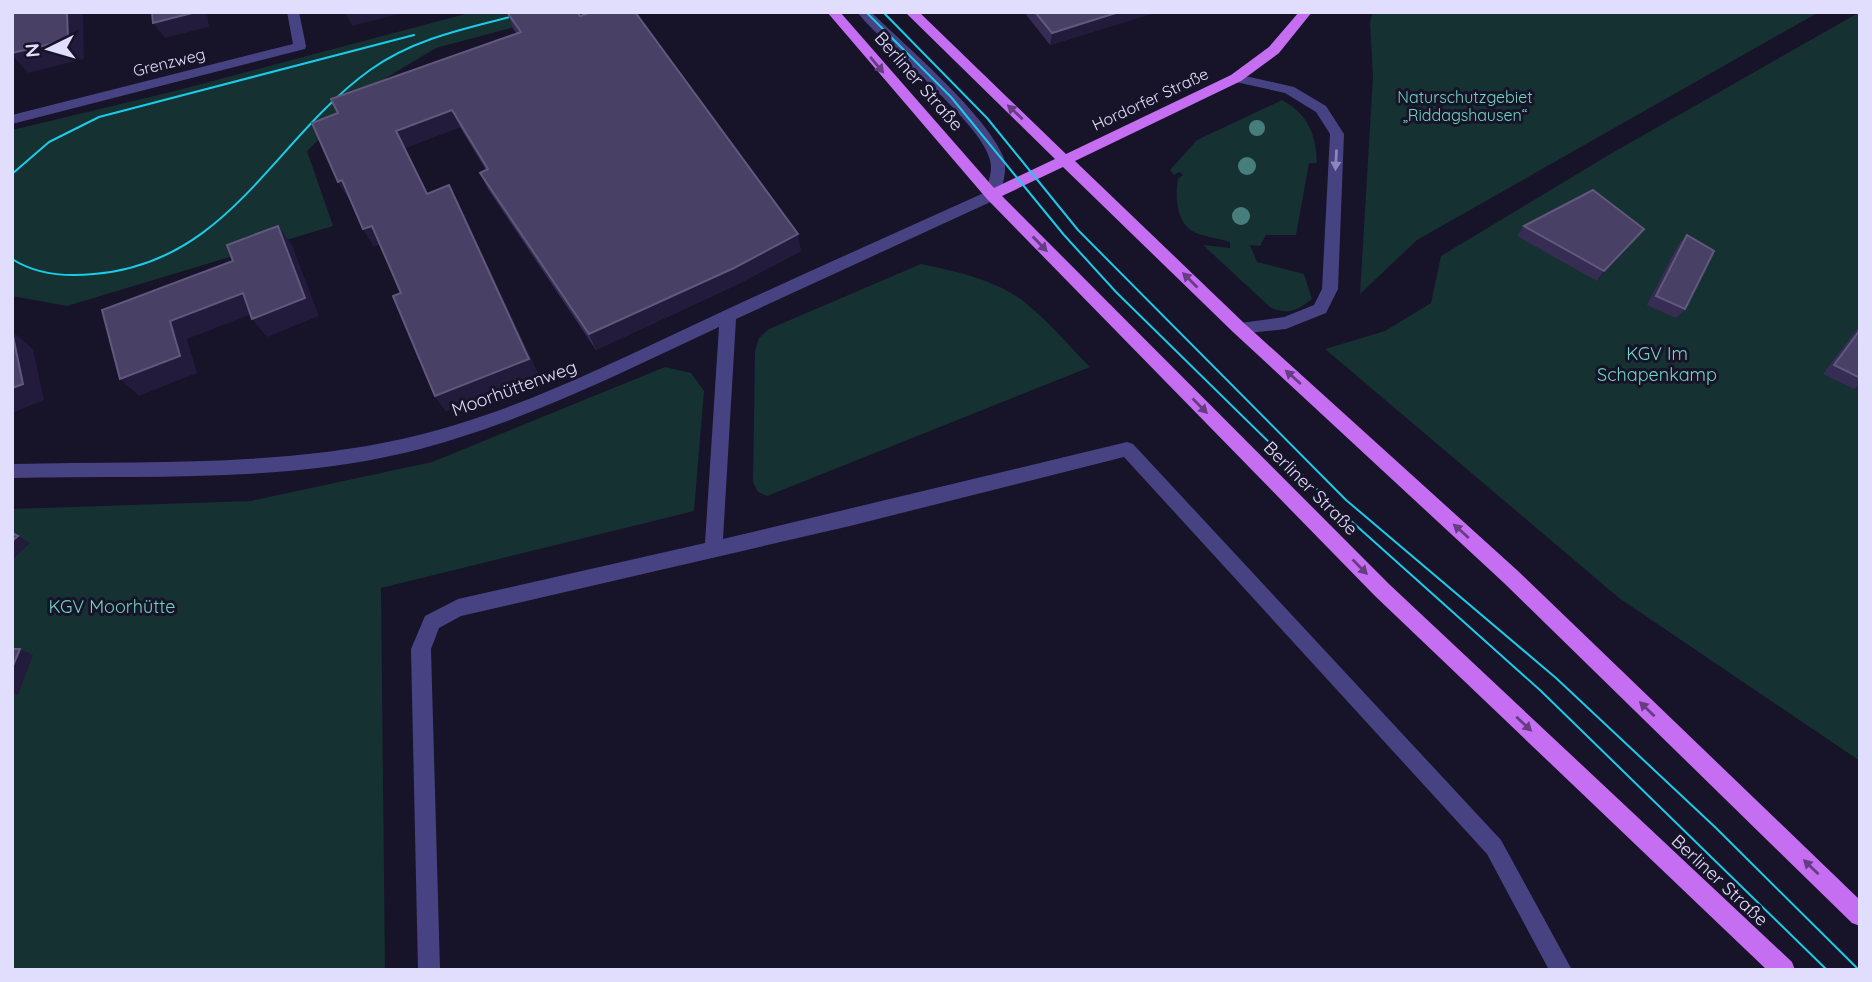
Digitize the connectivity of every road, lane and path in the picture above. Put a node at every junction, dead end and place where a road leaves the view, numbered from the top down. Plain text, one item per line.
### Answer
1 (293, 12) edge
2 (833, 12) edge
3 (863, 12) edge
4 (911, 12) edge
5 (1306, 12) edge
6 (1236, 78) junction
7 (12, 120) edge
8 (1064, 159) junction
9 (992, 195) junction
10 (728, 316) junction
11 (1239, 328) junction
12 (12, 471) edge
13 (714, 547) junction
14 (1860, 915) edge
15 (429, 970) edge
16 (1562, 970) edge
17 (1784, 970) edge

1 - 7 street, Grenzweg
2 -> 9 main road, Berliner Straße
3 - 9 street
8 -> 4 main road
5 - 6 main road, Hordorfer Straße
6 - 8 main road, Hordorfer Straße
6 -> 11 street
8 - 9 main road, Hordorfer Straße
11 -> 8 main road
9 - 10 street, Moorhüttenweg
9 -> 17 main road, Berliner Straße
10 - 12 street, Moorhüttenweg
10 - 13 street
14 -> 11 main road
13 - 15 street
13 - 16 street

